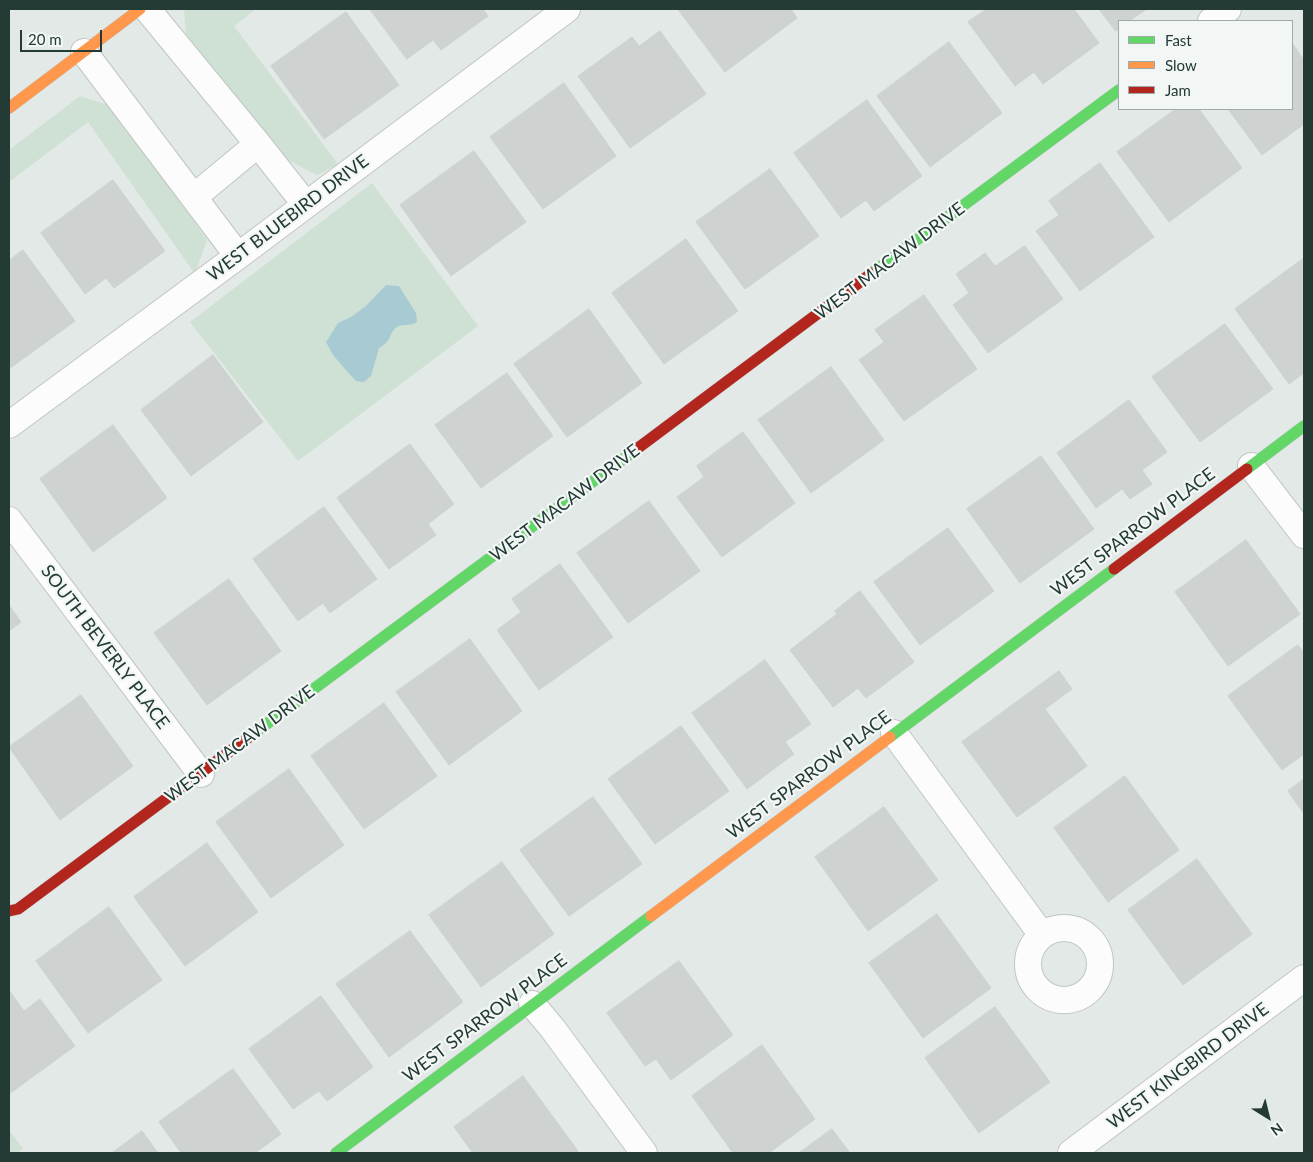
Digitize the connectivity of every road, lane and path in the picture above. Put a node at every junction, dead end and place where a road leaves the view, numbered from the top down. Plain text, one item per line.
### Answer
1 (140, 9) edge
2 (147, 9) edge
3 (567, 9) edge
4 (1228, 9) edge
5 (1212, 20) edge
6 (84, 52) junction
7 (1118, 91) edge
8 (9, 108) edge
9 (258, 144) junction
10 (194, 197) junction
11 (306, 205) junction
12 (238, 256) junction
13 (9, 425) edge
14 (1304, 426) edge
15 (1251, 466) junction
16 (9, 520) edge
17 (1304, 535) edge
18 (894, 733) junction
19 (201, 774) junction
20 (9, 911) edge
21 (1042, 935) dead end
22 (1304, 978) edge
23 (532, 1004) junction
24 (336, 1153) edge
25 (644, 1153) edge
26 (1071, 1153) edge

1 - 6 street
2 - 9 street
3 - 11 street, WEST BLUEBIRD DRIVE
4 - 5 street
6 - 8 street
6 - 10 street
7 - 19 street, WEST MACAW DRIVE
9 - 10 street
9 - 11 street
10 - 12 street
11 - 12 street, WEST BLUEBIRD DRIVE
12 - 13 street, WEST BLUEBIRD DRIVE
14 - 15 street, WEST SPARROW PLACE
15 - 17 street
15 - 18 street, WEST SPARROW PLACE
16 - 19 street, SOUTH BEVERLY PLACE
18 - 21 street
18 - 23 street, WEST SPARROW PLACE
19 - 20 street, WEST MACAW DRIVE
22 - 26 street, WEST KINGBIRD DRIVE
23 - 24 street, WEST SPARROW PLACE
23 - 25 street

